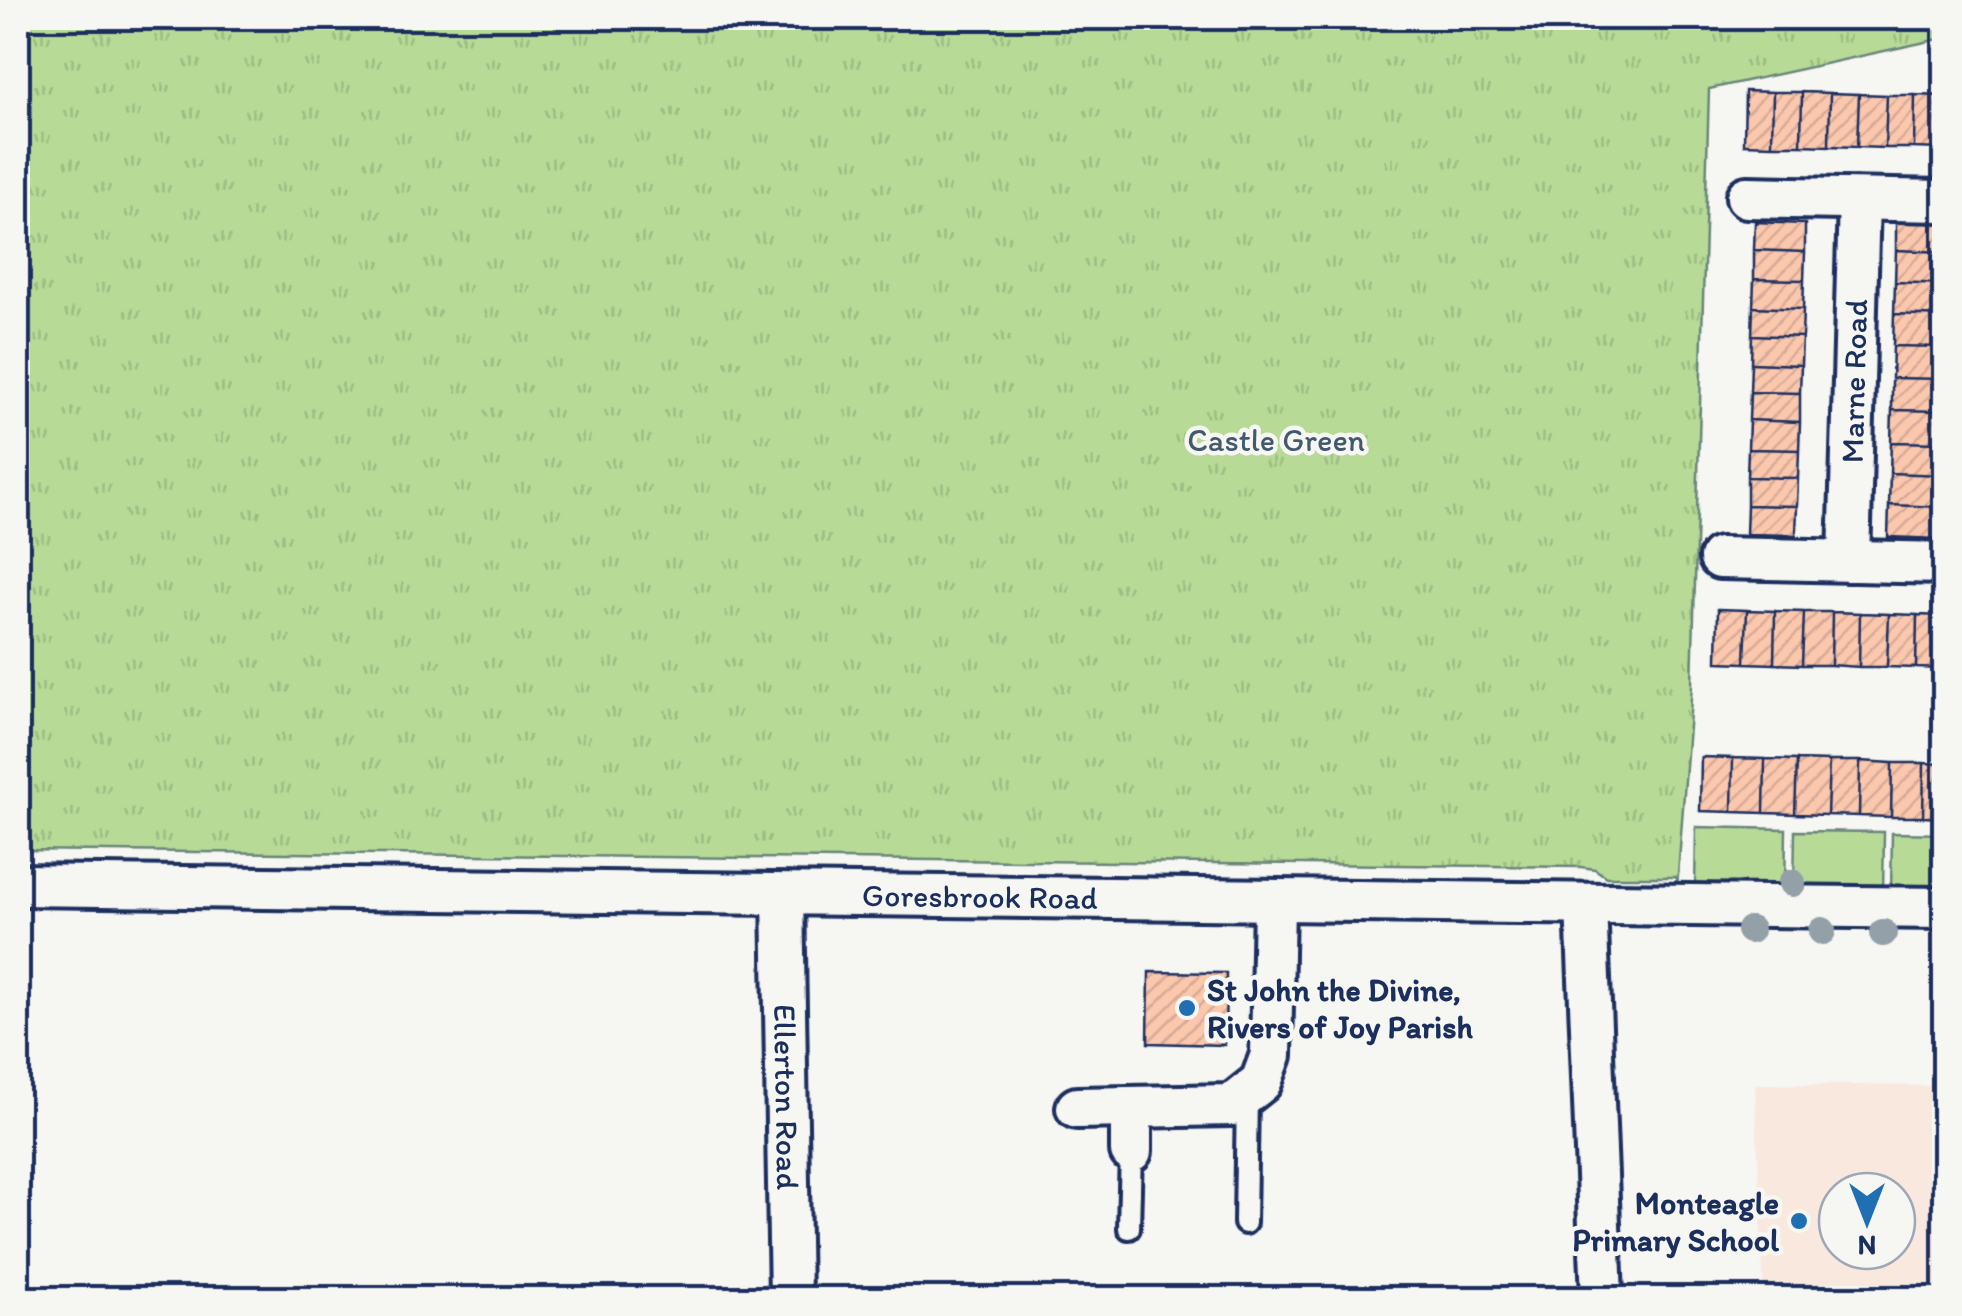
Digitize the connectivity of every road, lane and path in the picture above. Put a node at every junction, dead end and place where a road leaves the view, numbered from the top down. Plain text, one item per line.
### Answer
1 (1747, 197) dead end
2 (1859, 200) junction
3 (1944, 202) edge
4 (1720, 558) dead end
5 (1850, 561) junction
6 (1944, 563) edge
7 (18, 884) edge
8 (783, 894) junction
9 (1274, 902) junction
10 (1586, 905) junction
11 (1944, 908) edge
12 (1247, 1095) junction
13 (1077, 1108) dead end
14 (1131, 1108) junction
15 (1131, 1151) joint
16 (1244, 1223) dead end
17 (1129, 1228) dead end
18 (790, 1298) edge
19 (1602, 1298) edge

1 - 2 street
2 - 3 street
2 - 5 street, Marne Road
4 - 5 street
5 - 6 street
7 - 8 street, Goresbrook Road
8 - 9 street, Goresbrook Road
8 - 18 street, Ellerton Road
9 - 10 street, Goresbrook Road
9 - 12 street
10 - 11 street, Goresbrook Road
10 - 19 street
12 - 14 street
12 - 16 lane
13 - 14 street
14 - 15 street
15 - 17 lane

